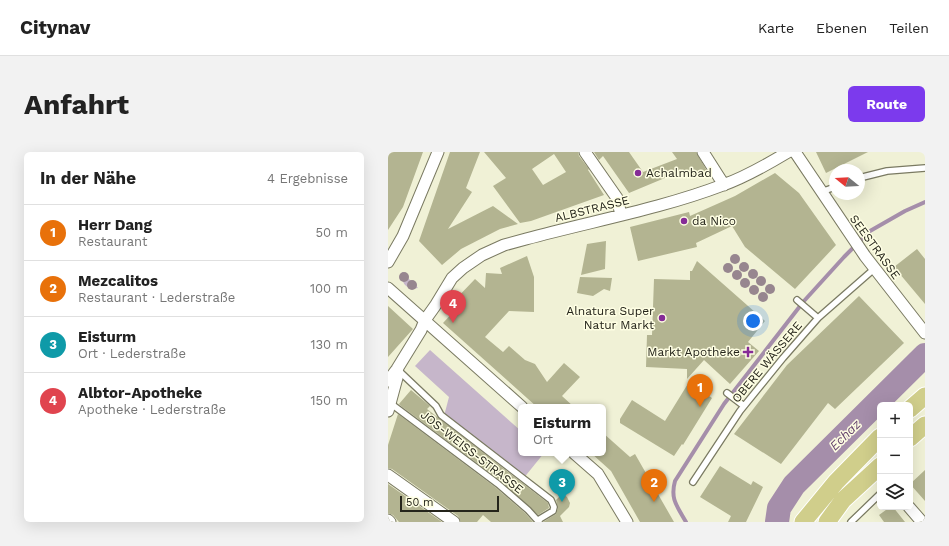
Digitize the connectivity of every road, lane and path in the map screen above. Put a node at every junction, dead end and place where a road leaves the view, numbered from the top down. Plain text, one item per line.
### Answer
1 (438, 152) edge
2 (585, 152) edge
3 (703, 152) edge
4 (788, 152) edge
5 (796, 152) edge
6 (925, 168) edge
7 (865, 176) edge
8 (724, 185) junction
9 (829, 189) edge
10 (821, 192) junction
11 (621, 215) junction
12 (388, 262) edge
13 (874, 269) junction
14 (388, 288) edge
15 (796, 300) dead end
16 (818, 318) junction
17 (425, 320) junction
18 (925, 333) edge
19 (397, 369) junction
20 (389, 378) edge
21 (727, 393) dead end
22 (925, 396) edge
23 (519, 404) edge
24 (389, 405) edge
25 (744, 406) junction
26 (913, 406) edge
27 (925, 424) edge
28 (913, 435) edge
29 (879, 438) edge
30 (577, 456) edge
31 (877, 469) edge
32 (388, 475) edge
33 (694, 482) dead end
34 (877, 497) edge
35 (912, 510) edge
36 (539, 521) edge
37 (454, 522) edge
38 (627, 522) edge
39 (803, 522) edge
40 (827, 522) edge
41 (851, 522) edge
42 (922, 522) edge

1 - 12 street
2 - 11 street
3 - 8 street
4 - 8 street, ALBSTRASSE
5 - 10 street, SEESTRASSE
6 - 7 lane
8 - 11 street, ALBSTRASSE
9 - 10 lane
10 - 13 street, SEESTRASSE
11 - 17 street, ALBSTRASSE
13 - 16 lane, OBERE WÄSSERE
13 - 18 street, SEESTRASSE
14 - 17 street
15 - 16 lane
16 - 25 lane, OBERE WÄSSERE
17 - 19 street, ALBSTRASSE
17 - 23 street
19 - 20 street, ALBSTRASSE
19 - 24 street
19 - 36 lane
21 - 25 lane
22 - 26 main road
24 - 36 lane, JOS-WEISS-STRASSE
25 - 33 lane, OBERE WÄSSERE
27 - 28 main road
29 - 39 main road
30 - 38 street
31 - 40 main road
32 - 37 street
34 - 41 lane
35 - 42 street

